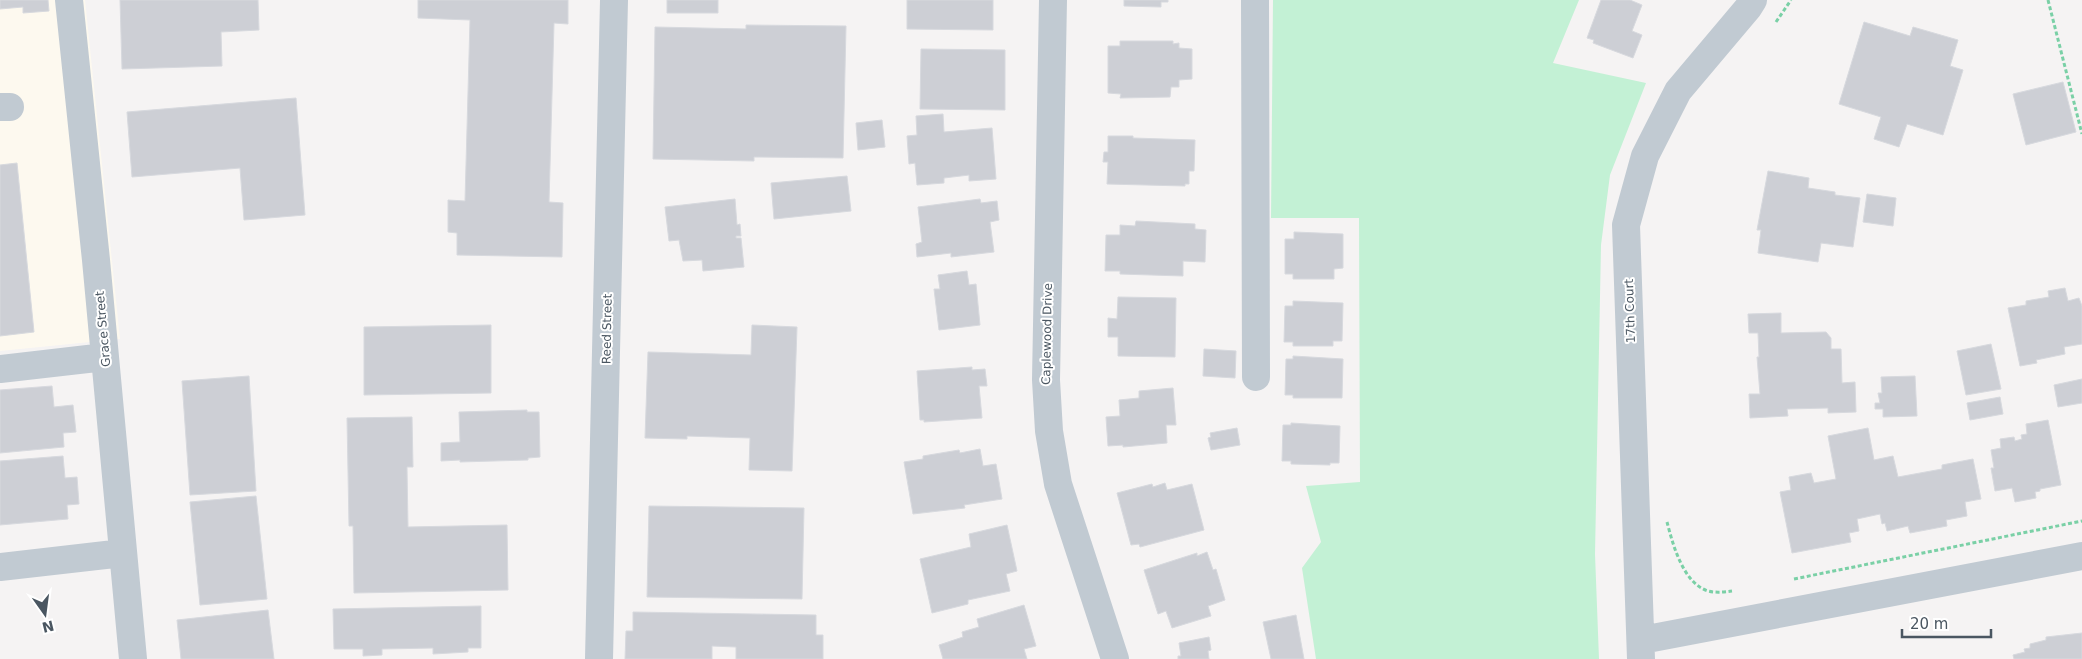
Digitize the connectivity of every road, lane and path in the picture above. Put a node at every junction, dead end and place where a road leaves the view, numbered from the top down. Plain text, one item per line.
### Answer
1 (69, 0) edge
2 (614, 0) edge
3 (1053, 0) edge
4 (1255, 0) edge
5 (1753, 0) edge
6 (1791, 0) edge
7 (2048, 0) edge
8 (1774, 24) dead end
9 (2082, 134) edge
10 (105, 357) junction
11 (0, 369) edge
12 (1256, 377) dead end
13 (1664, 513) dead end
14 (2082, 521) edge
15 (123, 553) junction
16 (2082, 556) edge
17 (0, 567) edge
18 (1791, 580) dead end
19 (1733, 591) dead end
20 (1641, 649) edge
21 (133, 659) edge
22 (599, 659) edge
23 (1115, 659) edge

1 - 10 street, Grace Street
2 - 22 street, Reed Street
3 - 23 street, Caplewood Drive
4 - 12 street
5 - 20 street, 17th Court
6 - 8 path
7 - 9 path
10 - 11 street
10 - 15 street, Grace Street
13 - 19 path
14 - 18 path
15 - 17 street
15 - 21 street, Grace Street
16 - 20 street

